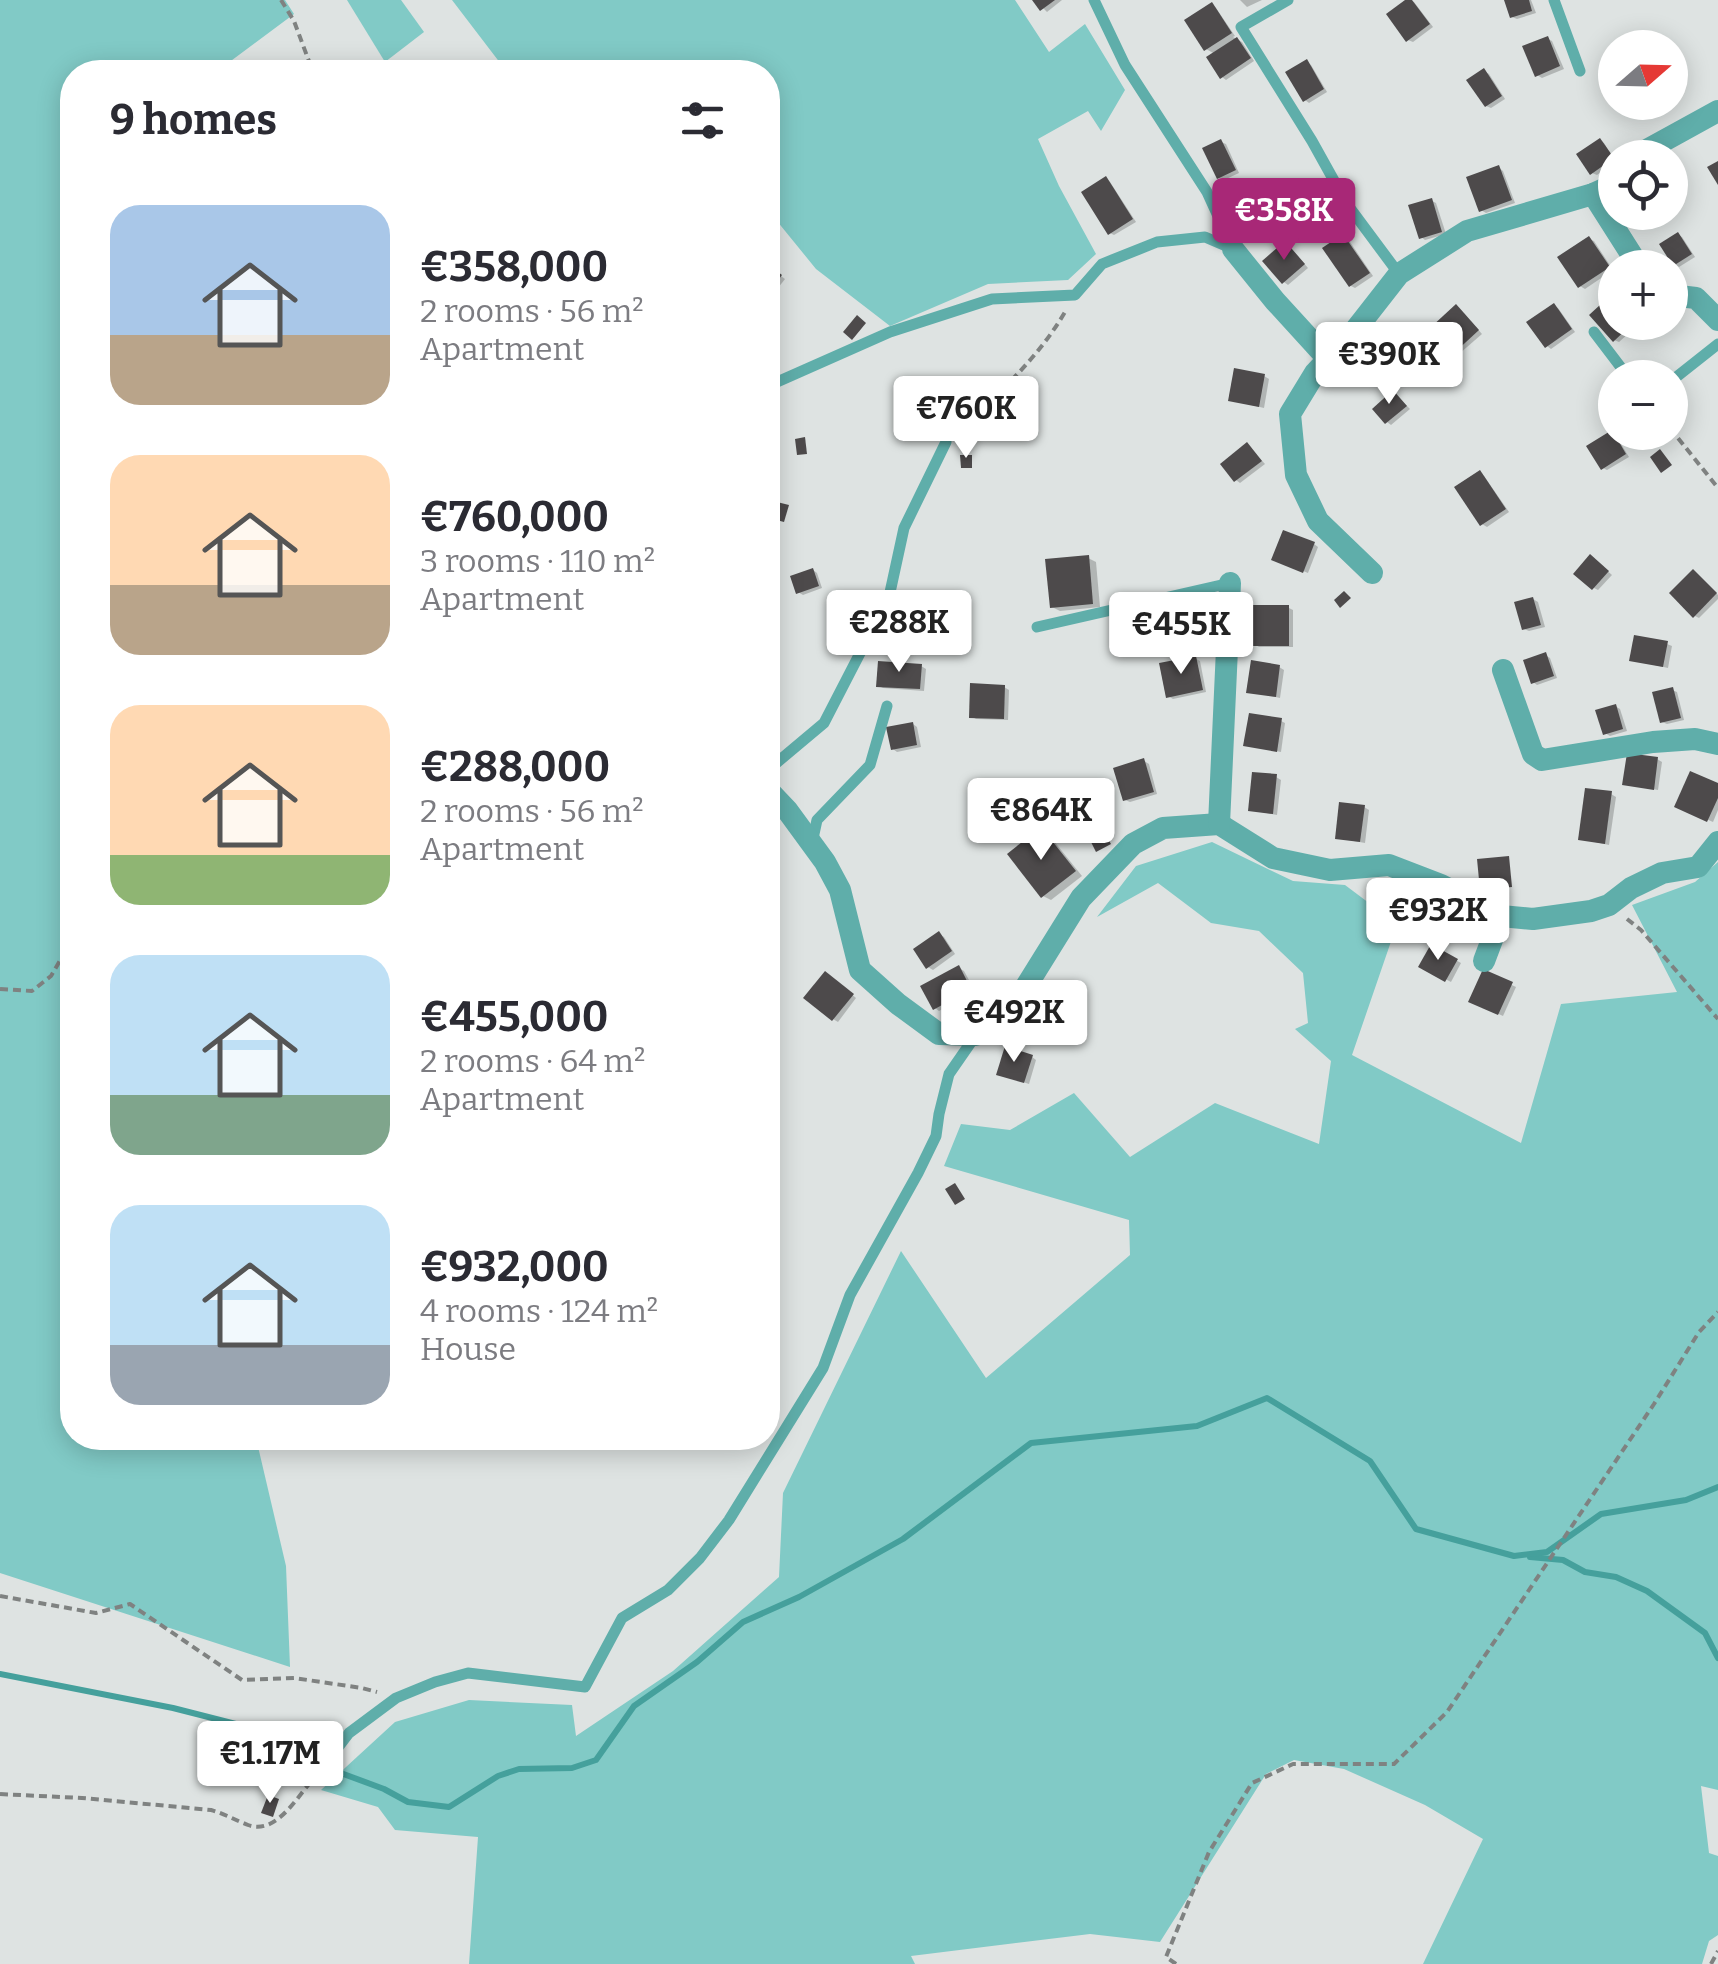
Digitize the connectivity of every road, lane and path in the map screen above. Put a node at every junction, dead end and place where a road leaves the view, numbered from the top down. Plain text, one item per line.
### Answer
1 (282, 0) edge
2 (1094, 0) edge
3 (1288, 0) edge
4 (1554, 0) edge
5 (309, 60) edge
6 (1580, 72) dead end
7 (1718, 111) edge
8 (1665, 140) edge
9 (1598, 192) edge
10 (1593, 194) junction
11 (1234, 248) junction
12 (1629, 250) edge
13 (1399, 274) junction
14 (1075, 295) junction
15 (1688, 297) edge
16 (1718, 320) edge
17 (1594, 332) dead end
18 (1718, 344) edge
19 (1328, 359) junction
20 (1616, 360) edge
21 (1688, 368) edge
22 (780, 381) edge
23 (946, 442) joint
24 (1688, 450) edge
25 (1718, 488) edge
26 (1372, 573) dead end
27 (1230, 582) joint
28 (1038, 627) dead end
29 (1504, 670) dead end
30 (887, 706) dead end
31 (1718, 744) edge
32 (780, 760) edge
33 (780, 803) edge
34 (1219, 824) junction
35 (1718, 842) edge
36 (812, 844) junction
37 (1609, 905) junction
38 (1501, 916) junction
39 (60, 961) edge
40 (1484, 961) dead end
41 (0, 989) edge
42 (1718, 1019) edge
43 (976, 1035) junction
44 (1718, 1312) edge
45 (780, 1438) edge
46 (773, 1450) edge
47 (0, 1596) edge
48 (396, 1698) junction
49 (320, 1772) joint
50 (0, 1794) edge
51 (1718, 1951) edge
52 (1176, 1964) edge
53 (1711, 1964) edge

1 - 5 path
2 - 11 lane
3 - 13 lane
4 - 6 lane
7 - 8 street
9 - 10 street
10 - 12 street
10 - 13 street
11 - 14 lane
11 - 19 street
13 - 19 street
14 - 22 lane
14 - 23 path
15 - 16 street
17 - 20 lane
18 - 21 lane
19 - 26 street
23 - 32 lane
24 - 25 path
27 - 28 lane
27 - 34 street
29 - 31 street
30 - 36 lane
33 - 36 street
34 - 38 street
34 - 43 street
35 - 37 street
36 - 43 street
37 - 38 street
37 - 42 path
38 - 40 street
39 - 41 path
43 - 45 lane
44 - 52 path
46 - 48 lane
47 - 48 path
48 - 49 lane
49 - 50 path
51 - 53 path

